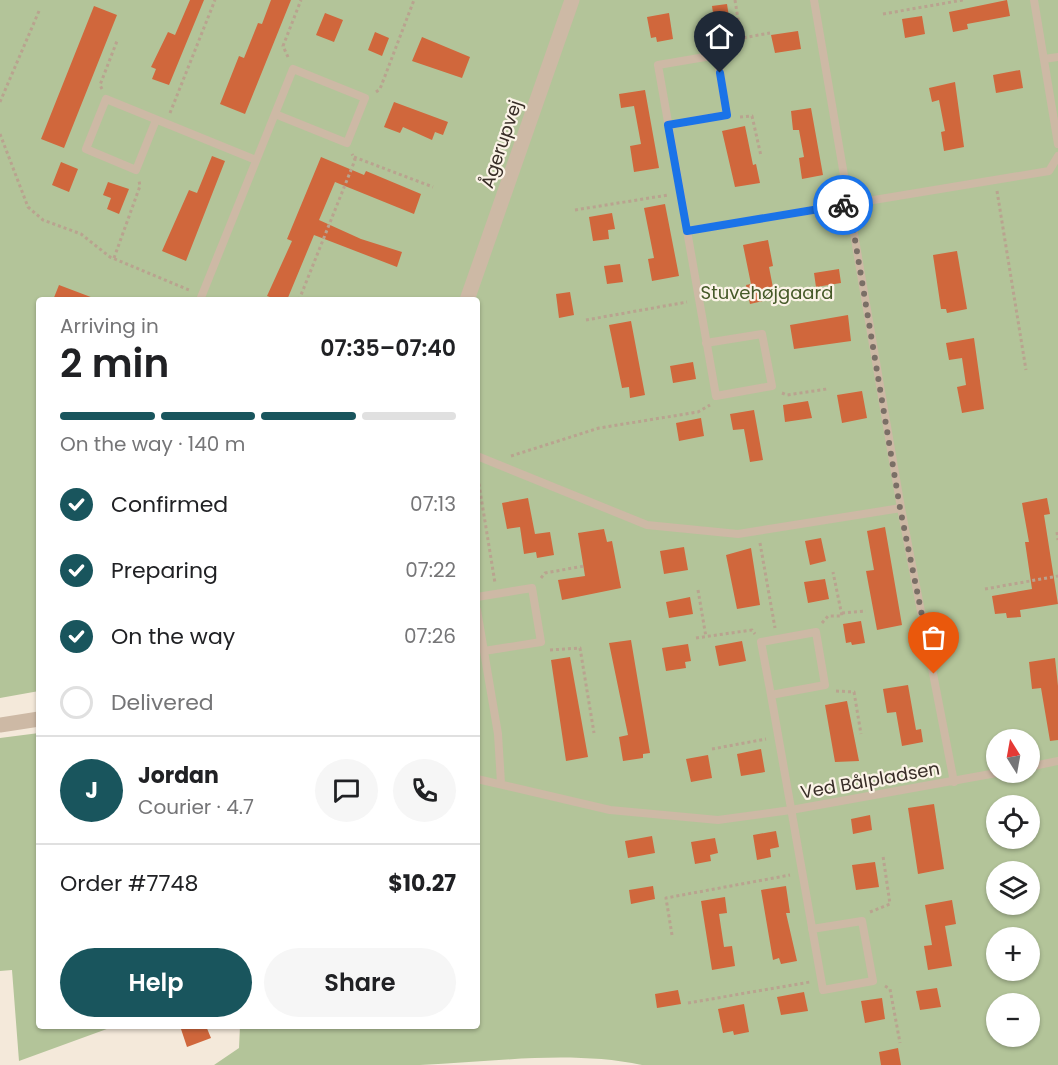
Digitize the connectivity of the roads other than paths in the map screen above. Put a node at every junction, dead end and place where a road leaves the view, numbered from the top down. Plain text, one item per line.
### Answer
1 (572, 0) edge
2 (814, 0) edge
3 (1034, 0) edge
4 (1058, 57) edge
5 (1044, 59) junction
6 (275, 114) junction
7 (156, 120) junction
8 (668, 125) junction
9 (1058, 144) edge
10 (1058, 156) edge
11 (256, 160) junction
12 (849, 204) junction
13 (687, 231) junction
14 (201, 297) edge
15 (468, 297) edge
16 (706, 343) junction
17 (480, 457) edge
18 (900, 508) junction
19 (480, 596) edge
20 (480, 628) edge
21 (484, 651) junction
22 (771, 695) junction
23 (36, 719) edge
24 (0, 725) edge
25 (1058, 761) edge
26 (1040, 765) edge
27 (986, 775) edge
28 (480, 780) edge
29 (954, 782) junction
30 (501, 783) junction
31 (791, 810) junction
32 (813, 929) junction

1 - 15 street, Ågerupvej
2 - 12 lane
3 - 5 lane
4 - 5 lane
5 - 9 lane
6 - 6 lane
6 - 11 lane
7 - 7 lane
7 - 11 lane
8 - 8 lane
8 - 13 lane
10 - 12 lane
11 - 14 lane
12 - 13 lane
12 - 18 lane
13 - 16 lane
16 - 16 lane
17 - 18 lane
18 - 29 lane
19 - 21 lane
20 - 21 lane
21 - 30 lane
22 - 22 lane, Ved Bålpladsen
22 - 31 lane, Ved Bålpladsen
23 - 24 street
25 - 26 lane
27 - 29 lane, Ved Bålpladsen
28 - 30 lane, Ved Bålpladsen
29 - 31 lane, Ved Bålpladsen
30 - 31 lane, Ved Bålpladsen
31 - 32 lane, Ved Bålpladsen
32 - 32 lane, Ved Bålpladsen

